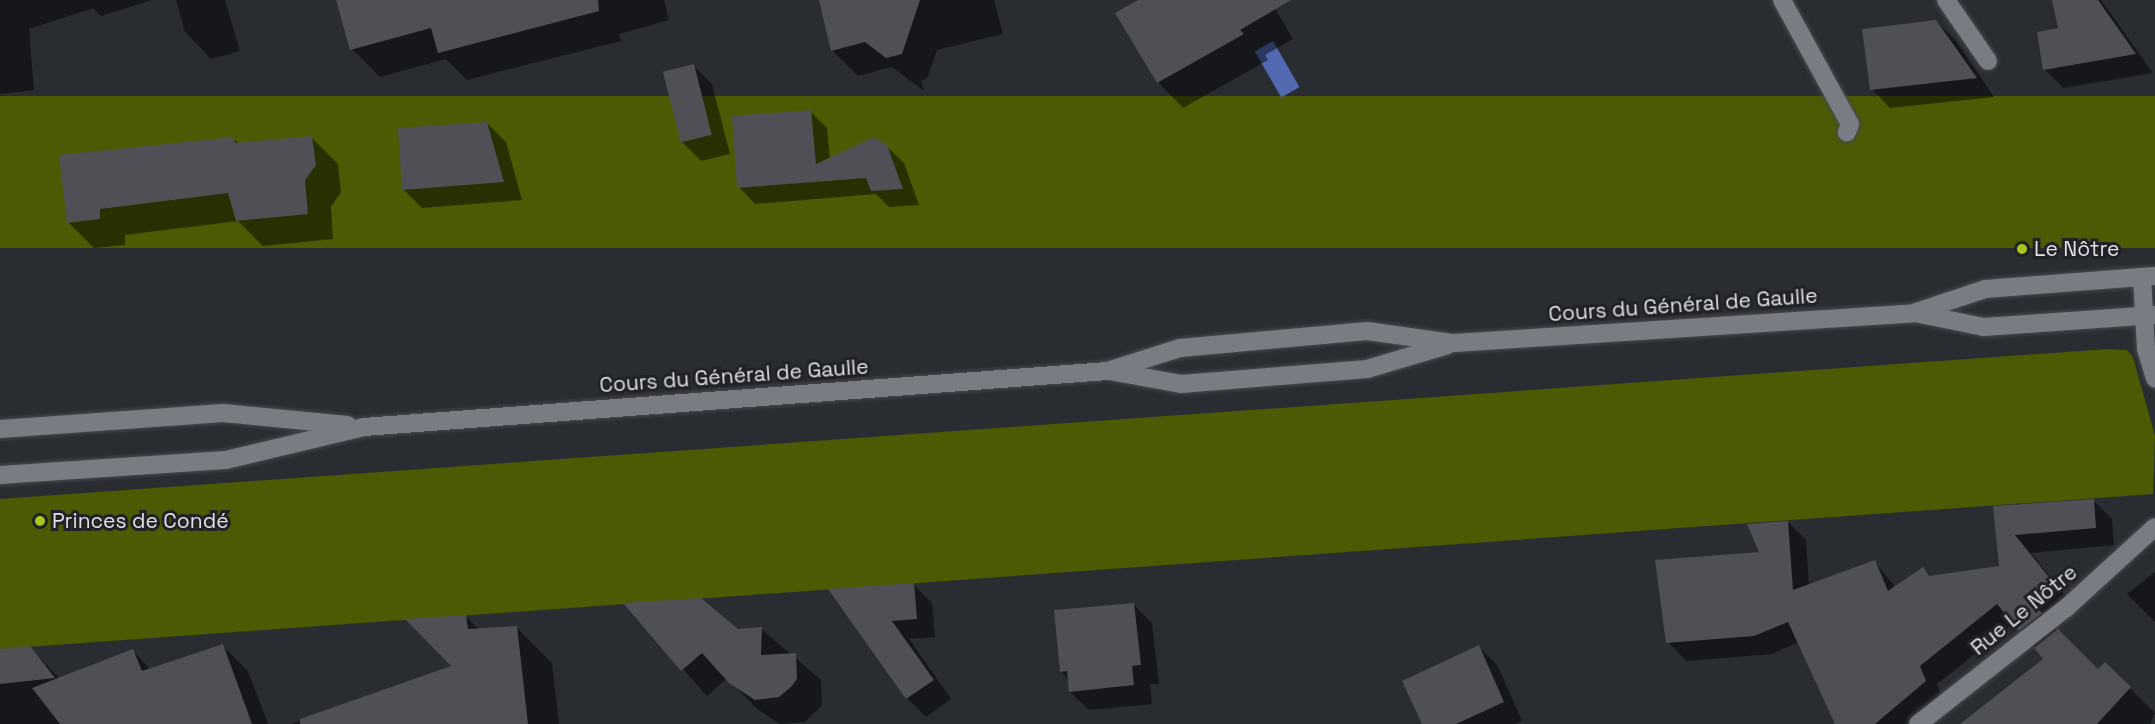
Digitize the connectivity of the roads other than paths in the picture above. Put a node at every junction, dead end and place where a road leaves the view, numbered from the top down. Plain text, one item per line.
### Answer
1 (1782, 0) edge
2 (1946, 0) edge
3 (1988, 61) dead end
4 (1847, 132) dead end
5 (2149, 277) edge
6 (1915, 313) junction
7 (2150, 316) edge
8 (1454, 343) junction
9 (1107, 371) junction
10 (2155, 379) edge
11 (364, 427) junction
12 (0, 429) edge
13 (0, 475) edge
14 (2155, 527) edge
15 (1918, 724) edge

1 - 4 street
2 - 3 street
5 - 6 street, Cours du Général de Gaulle
5 - 7 street
6 - 7 street, Cours du Général de Gaulle
6 - 8 street, Cours du Général de Gaulle
7 - 10 street
8 - 9 street, Cours du Général de Gaulle
8 - 9 street, Cours du Général de Gaulle
9 - 11 street, Cours du Général de Gaulle
11 - 12 street, Cours du Général de Gaulle
11 - 13 street, Cours du Général de Gaulle
14 - 15 street, Rue Le Nôtre

